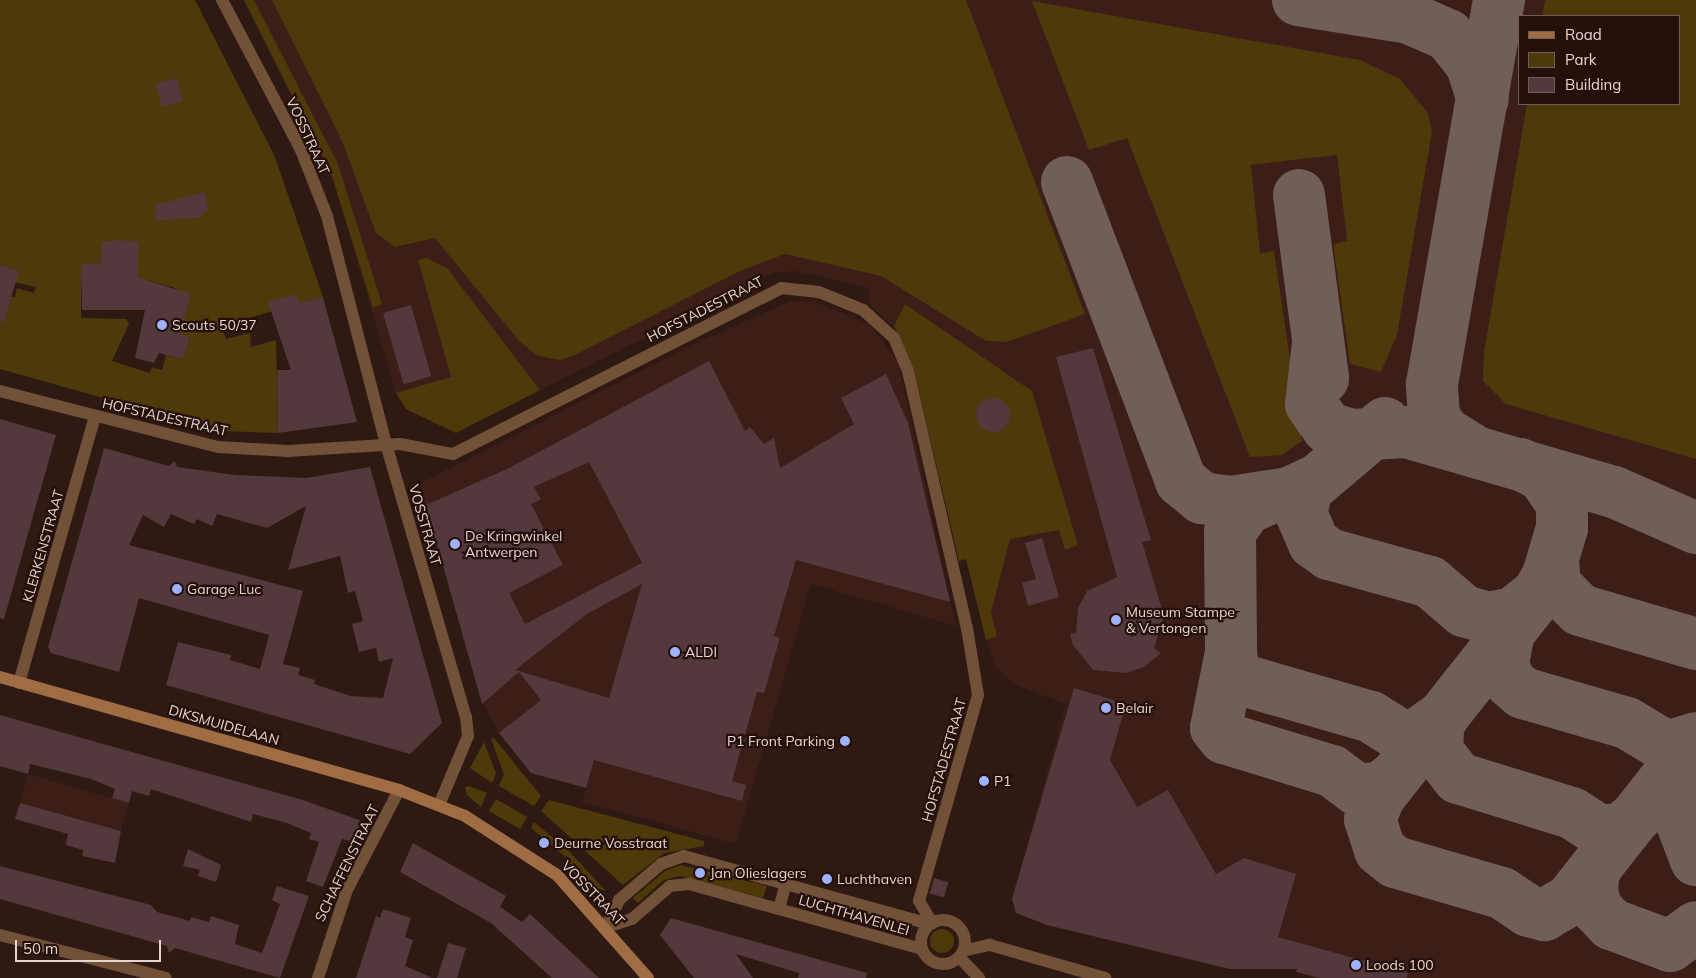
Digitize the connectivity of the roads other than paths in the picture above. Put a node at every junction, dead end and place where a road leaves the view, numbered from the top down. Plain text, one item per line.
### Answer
1 (222, 0) edge
2 (0, 391) edge
3 (95, 417) junction
4 (386, 444) junction
5 (0, 677) edge
6 (19, 683) junction
7 (399, 790) junction
8 (439, 805) junction
9 (786, 883) junction
10 (779, 909) junction
11 (931, 924) junction
12 (606, 927) junction
13 (0, 935) edge
14 (922, 949) junction
15 (961, 954) junction
16 (166, 978) edge
17 (318, 978) edge
18 (648, 978) edge
19 (979, 978) edge
20 (1105, 978) edge

1 - 4 street, VOSSTRAAT
2 - 3 street, HOFSTADESTRAAT
3 - 4 street, HOFSTADESTRAAT
3 - 6 street, KLERKENSTRAAT
4 - 8 street, VOSSTRAAT
4 - 11 street, HOFSTADESTRAAT
5 - 6 street, DIKSMUIDELAAN
6 - 7 street, DIKSMUIDELAAN
7 - 8 street, DIKSMUIDELAAN
7 - 17 street, SCHAFFENSTRAAT
8 - 12 street, VOSSTRAAT
9 - 10 street, LUCHTHAVENLEI
9 - 11 street, LUCHTHAVENLEI
9 - 12 street, LUCHTHAVENLEI
10 - 12 street, LUCHTHAVENLEI
10 - 14 street, LUCHTHAVENLEI
11 - 14 street, LUCHTHAVENLEI
11 - 15 street
12 - 18 street, VOSSTRAAT
13 - 16 street
14 - 15 street, LUCHTHAVENLEI
15 - 19 street
15 - 20 street, LUCHTHAVENLEI

